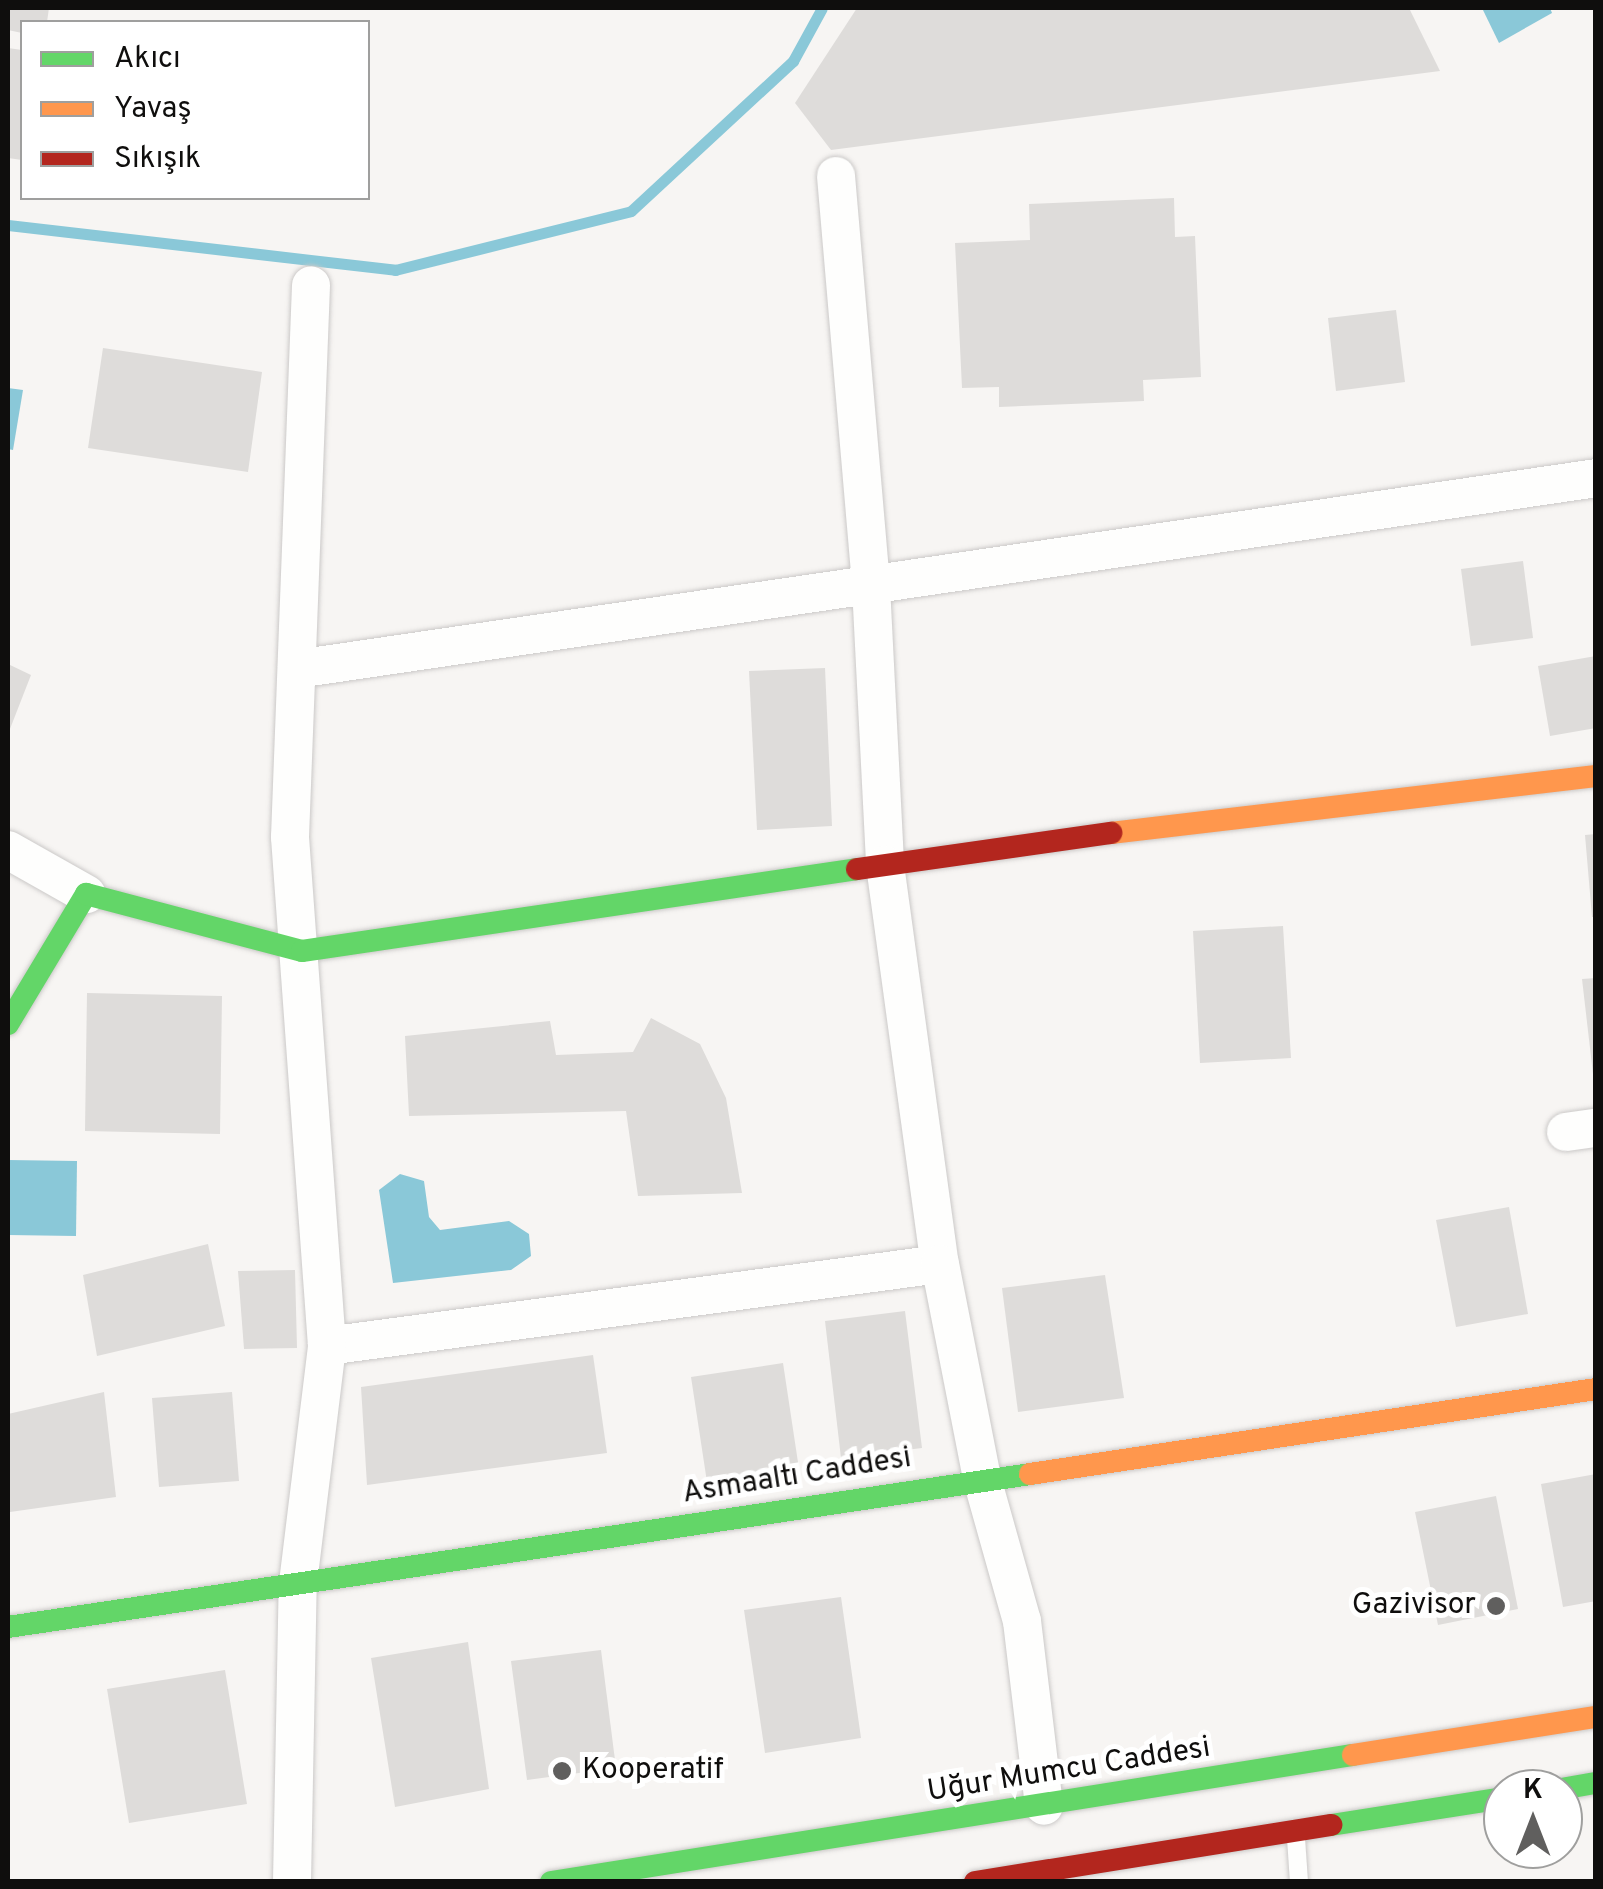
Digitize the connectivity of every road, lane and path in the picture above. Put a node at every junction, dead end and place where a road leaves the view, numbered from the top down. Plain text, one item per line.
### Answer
1 (836, 176) dead end
2 (312, 285) dead end
3 (1596, 478) edge
4 (871, 586) junction
5 (297, 670) junction
6 (1596, 776) edge
7 (8, 850) edge
8 (885, 864) junction
9 (86, 894) junction
10 (302, 951) junction
11 (8, 1024) edge
12 (940, 1264) junction
13 (327, 1346) junction
14 (1596, 1390) edge
15 (982, 1479) junction
16 (298, 1583) junction
17 (8, 1627) edge
18 (1596, 1717) edge
19 (1483, 1801) edge
20 (1044, 1806) junction
21 (1296, 1832) junction
22 (292, 1882) edge
23 (551, 1882) edge
24 (975, 1882) edge
25 (1299, 1882) edge

1 - 4 street
2 - 5 street
3 - 4 street
4 - 5 street
4 - 8 street
5 - 10 street
6 - 8 street
7 - 9 street
8 - 10 street
8 - 12 street
9 - 10 street
9 - 11 street
10 - 13 street
12 - 13 street
12 - 15 street
13 - 16 street
14 - 15 street, Asmaaltı Caddesi
15 - 16 street, Asmaaltı Caddesi
15 - 20 street
16 - 17 street, Asmaaltı Caddesi
16 - 22 street
18 - 20 street, Uğur Mumcu Caddesi
19 - 21 street
20 - 23 street, Uğur Mumcu Caddesi
21 - 24 street
21 - 25 lane

